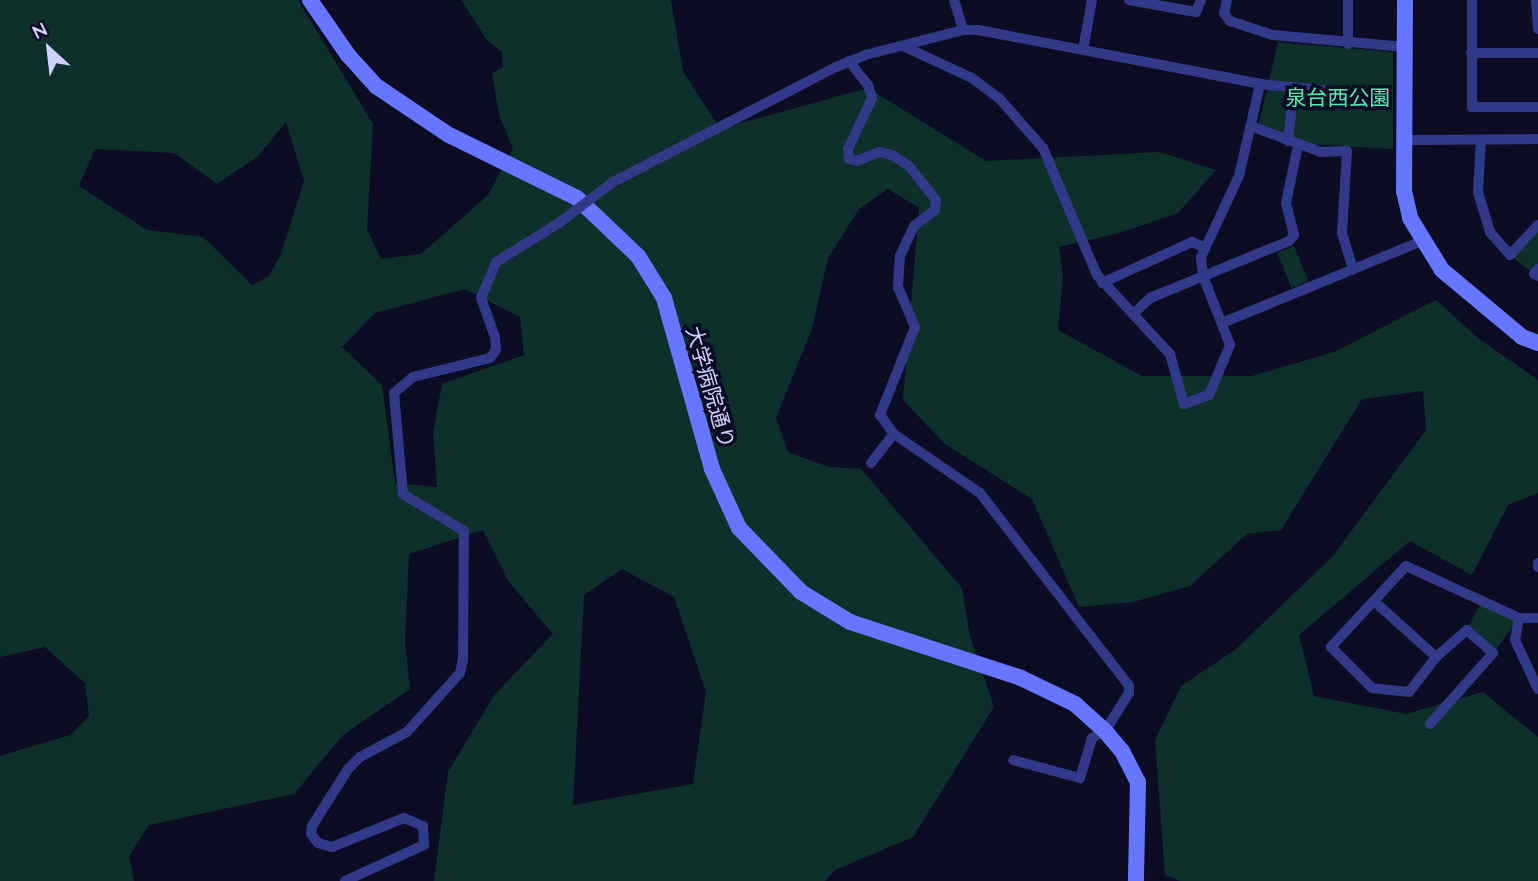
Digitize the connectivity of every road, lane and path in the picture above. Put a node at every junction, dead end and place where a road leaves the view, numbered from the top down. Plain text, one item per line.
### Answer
1 (310, 0) edge
2 (954, 0) edge
3 (1092, 0) edge
4 (1129, 0) edge
5 (1201, 0) edge
6 (1227, 0) edge
7 (1348, 0) edge
8 (1405, 0) edge
9 (1472, 0) edge
10 (1536, 0) edge
11 (1538, 29) edge
12 (963, 30) junction
13 (1348, 44) junction
14 (903, 46) junction
15 (1405, 47) junction
16 (1083, 50) junction
17 (1471, 53) junction
18 (1538, 54) edge
19 (849, 61) junction
20 (1260, 85) junction
21 (1294, 88) junction
22 (1332, 91) dead end
23 (1538, 107) edge
24 (1251, 126) junction
25 (1538, 139) edge
26 (1407, 140) junction
27 (1481, 140) junction
28 (1293, 143) junction
29 (1538, 225) edge
30 (1422, 242) junction
31 (1203, 247) junction
32 (1538, 269) edge
33 (1353, 270) junction
34 (1203, 276) junction
35 (1538, 276) edge
36 (1102, 283) junction
37 (1133, 314) junction
38 (1222, 323) junction
39 (1538, 343) edge
40 (894, 434) junction
41 (871, 463) dead end
42 (1375, 602) junction
43 (1519, 618) junction
44 (1538, 618) edge
45 (1436, 657) junction
46 (1538, 689) edge
47 (1430, 724) dead end
48 (1105, 731) junction
49 (1013, 760) dead end
50 (345, 881) edge
51 (1136, 881) edge

1 - 48 street, 大学病院通り
2 - 12 street
3 - 16 street
4 - 5 street
6 - 13 street
7 - 13 street
8 - 15 street
9 - 17 street
10 - 11 street
12 - 14 street
12 - 16 street
13 - 15 street
14 - 19 street
14 - 36 street
15 - 26 street
16 - 20 street
17 - 18 street
17 - 23 street
19 - 40 street
19 - 50 street, bridge
20 - 21 street
20 - 24 street
21 - 22 street
21 - 28 street
24 - 28 street
24 - 31 street
25 - 27 street
26 - 27 street
26 - 30 street
27 - 29 street
28 - 33 street
28 - 34 street
30 - 33 street
30 - 39 street
31 - 34 street
31 - 36 street
32 - 35 street
33 - 38 street
34 - 37 street
34 - 38 street
36 - 37 street
37 - 38 street
40 - 41 street
40 - 48 street
42 - 43 street
42 - 45 street
42 - 45 street
43 - 44 street
43 - 46 street
45 - 47 street
48 - 49 street
48 - 51 street, 大学病院通り

